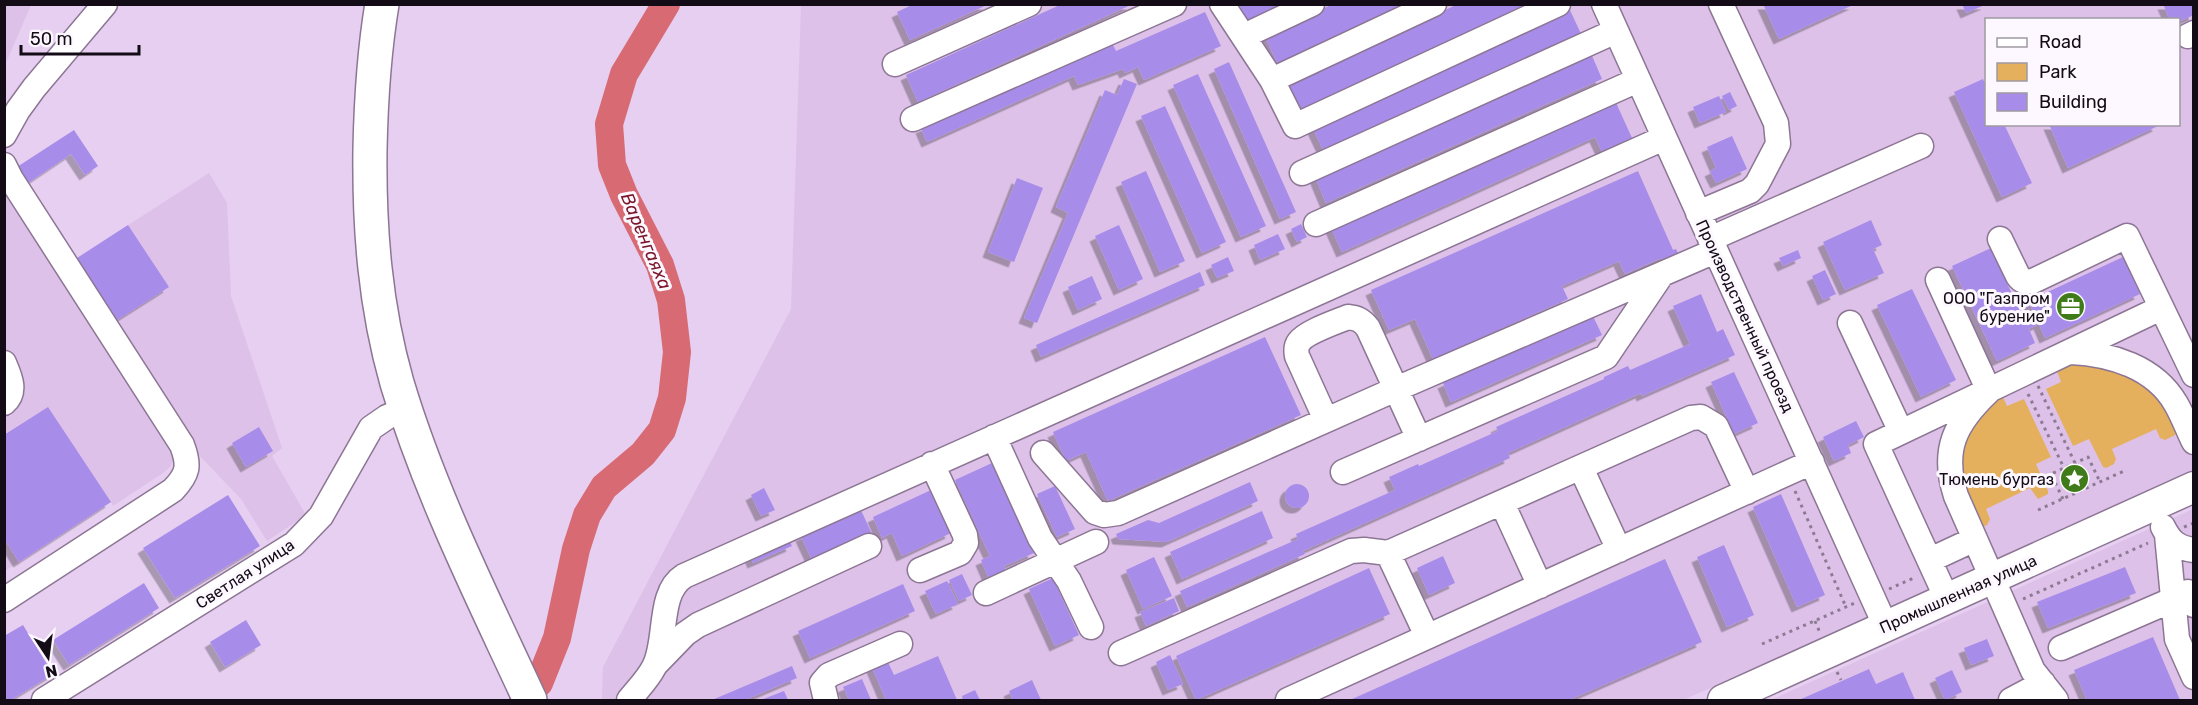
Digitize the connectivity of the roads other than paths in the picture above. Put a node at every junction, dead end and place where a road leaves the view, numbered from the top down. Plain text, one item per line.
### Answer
1 (105, 4) edge
2 (382, 4) edge
3 (1029, 4) edge
4 (1174, 4) edge
5 (1222, 4) edge
6 (1312, 4) edge
7 (1434, 4) edge
8 (1558, 4) edge
9 (1604, 4) edge
10 (1721, 4) edge
11 (1616, 31) junction
12 (1244, 36) junction
13 (895, 64) dead end
14 (1272, 80) junction
15 (1638, 80) junction
16 (28, 98) junction
17 (4, 114) edge
18 (913, 119) dead end
19 (4, 135) edge
20 (1664, 138) junction
21 (1921, 146) dead end
22 (4, 165) edge
23 (1302, 173) dead end
24 (1698, 213) junction
25 (1316, 224) dead end
26 (2000, 239) dead end
27 (1713, 245) junction
28 (1662, 274) junction
29 (1938, 280) dead end
30 (2161, 308) junction
31 (1850, 322) dead end
32 (2071, 352) junction
33 (4, 363) edge
34 (2193, 375) edge
35 (1396, 389) junction
36 (1989, 391) junction
37 (4, 403) edge
38 (406, 409) junction
39 (1326, 420) junction
40 (1901, 432) junction
41 (994, 437) junction
42 (1419, 439) junction
43 (2193, 439) edge
44 (1043, 453) dead end
45 (1812, 462) junction
46 (932, 464) junction
47 (1581, 468) junction
48 (1343, 472) dead end
49 (2193, 487) edge
50 (1747, 492) junction
51 (1502, 503) junction
52 (2154, 505) junction
53 (1975, 539) junction
54 (1096, 542) dead end
55 (869, 546) dead end
56 (2182, 547) edge
57 (1618, 550) junction
58 (1388, 553) junction
59 (1056, 561) junction
60 (1932, 564) junction
61 (920, 570) dead end
62 (1992, 578) junction
63 (1540, 586) junction
64 (986, 593) dead end
65 (2187, 597) edge
66 (1947, 598) junction
67 (4, 600) edge
68 (1091, 627) dead end
69 (1886, 627) junction
70 (1427, 636) junction
71 (900, 644) dead end
72 (2061, 648) dead end
73 (1121, 653) dead end
74 (655, 665) junction
75 (2193, 677) edge
76 (2050, 692) edge
77 (44, 700) edge
78 (530, 700) edge
79 (629, 700) edge
80 (826, 700) edge
81 (1288, 700) edge
82 (1723, 700) edge
83 (2011, 700) edge

1 - 16 street
2 - 38 highway
3 - 13 street
4 - 18 street
5 - 12 street
6 - 12 street
7 - 14 street
8 - 14 street
9 - 11 street, Производственный проезд
10 - 24 street
11 - 15 street, Производственный проезд
11 - 23 street
12 - 14 street
15 - 20 street, Производственный проезд
15 - 25 street
16 - 17 street
16 - 19 street
20 - 24 street, Производственный проезд
20 - 41 street
21 - 27 street
22 - 67 street
24 - 27 street, Производственный проезд
26 - 30 street
27 - 28 street
27 - 45 street, Производственный проезд
28 - 35 street
28 - 42 street
29 - 36 street
30 - 32 street
30 - 34 street
31 - 40 street
32 - 36 street
32 - 43 street
33 - 37 street
35 - 39 street
35 - 39 street
35 - 42 street
36 - 40 street
36 - 53 street
38 - 77 street, Светлая улица
38 - 78 highway
39 - 44 street
40 - 60 street
41 - 46 street
41 - 59 street
42 - 48 street
45 - 50 street
45 - 69 street, Производственный проезд
46 - 61 street
46 - 74 street
47 - 50 street
47 - 51 street
47 - 57 street
49 - 52 main road, Промышленная улица
50 - 57 street
51 - 58 street
51 - 63 street
52 - 56 street
52 - 62 main road, Промышленная улица
53 - 60 street
53 - 62 street
54 - 59 street
55 - 74 street
56 - 65 street
57 - 63 street
58 - 70 street
58 - 73 street
59 - 64 street
59 - 68 street
60 - 66 street
62 - 66 main road, Промышленная улица
62 - 76 street
63 - 70 street
65 - 72 street
65 - 75 street
66 - 69 main road, Промышленная улица
69 - 82 main road, Промышленная улица
70 - 81 street
71 - 80 street
74 - 79 street
76 - 83 street

